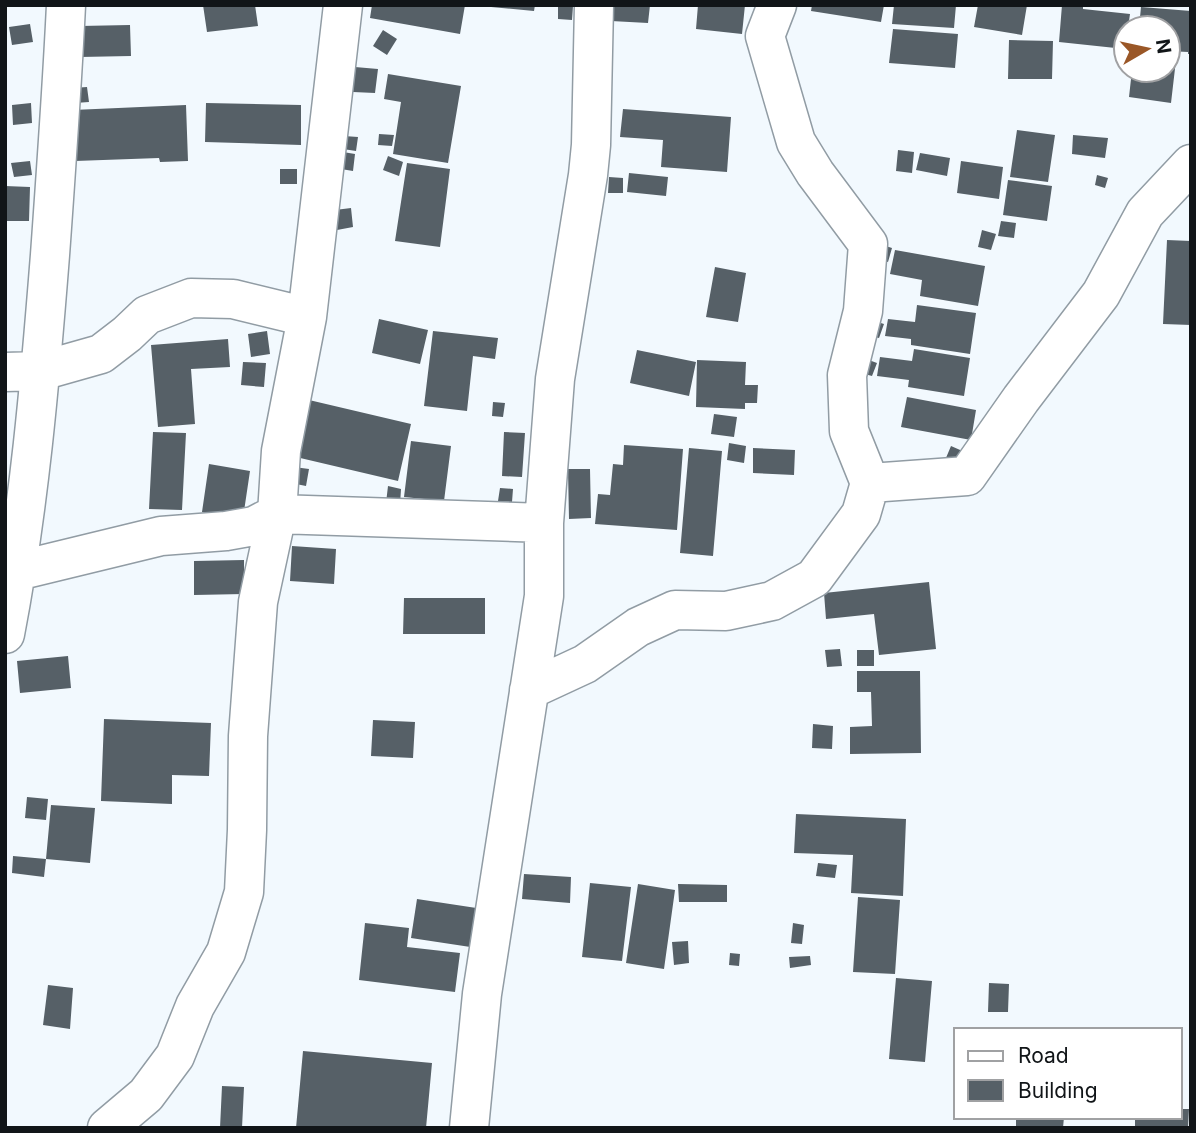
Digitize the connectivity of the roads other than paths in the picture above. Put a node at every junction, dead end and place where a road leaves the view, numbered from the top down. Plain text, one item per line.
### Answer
1 (66, 5) edge
2 (343, 5) edge
3 (594, 5) edge
4 (777, 5) edge
5 (1191, 164) edge
6 (307, 317) junction
7 (23, 371) edge
8 (870, 483) junction
9 (277, 514) junction
10 (544, 523) junction
11 (17, 571) junction
12 (5, 634) edge
13 (529, 690) junction
14 (107, 1128) edge
15 (469, 1128) edge

1 - 7 street
2 - 6 street
3 - 10 street
4 - 8 street
5 - 8 street
6 - 7 street
6 - 9 street
7 - 11 street
8 - 13 street
9 - 10 street
9 - 11 street
9 - 14 street
10 - 13 street
11 - 12 street
13 - 15 street

